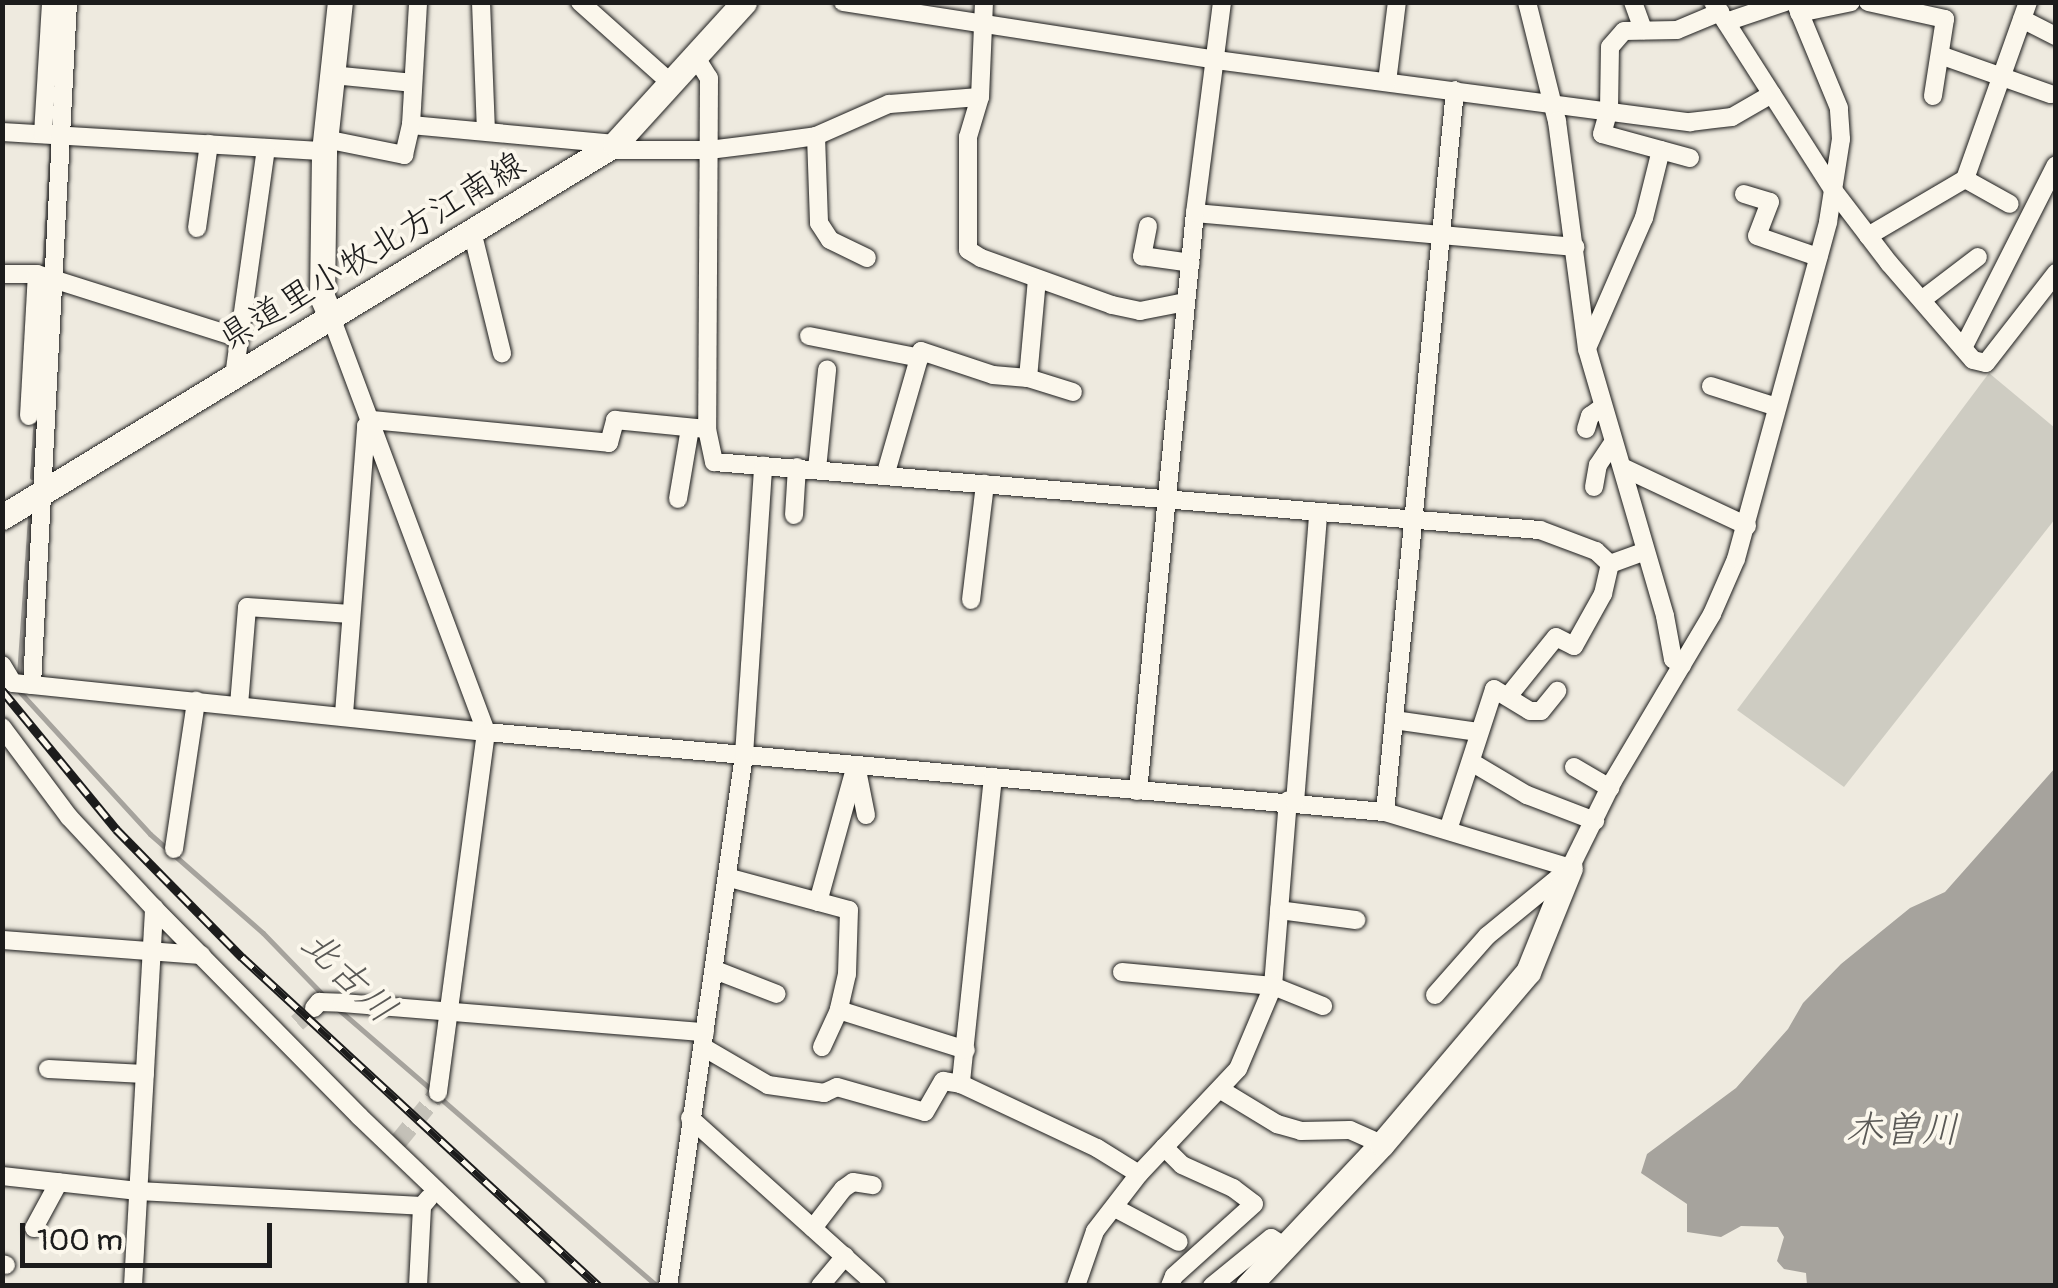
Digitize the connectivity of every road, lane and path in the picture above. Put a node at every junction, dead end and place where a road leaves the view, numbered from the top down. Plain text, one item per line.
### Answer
1 (51, 2) edge
2 (68, 2) edge
3 (340, 2) edge
4 (418, 2) edge
5 (482, 2) edge
6 (580, 2) edge
7 (744, 2) edge
8 (843, 2) edge
9 (984, 2) edge
10 (1222, 2) edge
11 (1397, 2) edge
12 (1527, 2) edge
13 (1633, 2) edge
14 (1851, 2) edge
15 (1868, 2) edge
16 (1793, 6) edge
17 (1930, 8) edge
18 (2025, 11) edge
19 (1719, 12) edge
20 (985, 24) junction
21 (1643, 30) junction
22 (2056, 36) edge
23 (1940, 55) junction
24 (695, 56) junction
25 (1216, 60) junction
26 (2001, 74) junction
27 (332, 75) junction
28 (1387, 82) junction
29 (413, 83) junction
30 (671, 83) junction
31 (1455, 90) junction
32 (1772, 94) junction
33 (2050, 94) dead end
34 (1934, 96) dead end
35 (980, 97) junction
36 (1553, 101) junction
37 (1609, 110) junction
38 (411, 125) junction
39 (486, 131) junction
40 (2, 132) edge
41 (51, 135) junction
42 (816, 136) junction
43 (209, 144) junction
44 (324, 146) junction
45 (610, 147) junction
46 (266, 148) junction
47 (709, 150) junction
48 (1661, 150) junction
49 (1690, 158) dead end
50 (2056, 165) edge
51 (1965, 180) junction
52 (1834, 191) junction
53 (1744, 194) dead end
54 (2010, 204) dead end
55 (1196, 214) junction
56 (1148, 226) dead end
57 (197, 228) dead end
58 (472, 231) junction
59 (1443, 236) junction
60 (1868, 236) junction
61 (1574, 247) junction
62 (1818, 256) junction
63 (1978, 257) dead end
64 (867, 258) dead end
65 (1191, 263) junction
66 (2056, 272) edge
67 (2, 274) edge
68 (44, 276) junction
69 (1036, 280) junction
70 (1923, 299) junction
71 (1186, 302) junction
72 (331, 317) junction
73 (809, 336) dead end
74 (236, 337) junction
75 (1962, 348) junction
76 (1587, 349) junction
77 (502, 353) dead end
78 (920, 358) junction
79 (828, 370) dead end
80 (234, 376) junction
81 (1028, 378) junction
82 (1712, 386) dead end
83 (1074, 392) dead end
84 (1601, 408) junction
85 (1777, 408) junction
86 (29, 416) dead end
87 (372, 420) junction
88 (698, 428) junction
89 (1586, 429) dead end
90 (1614, 443) junction
91 (763, 466) junction
92 (797, 467) junction
93 (817, 468) junction
94 (1624, 468) junction
95 (885, 476) junction
96 (986, 484) junction
97 (1594, 486) dead end
98 (44, 493) junction
99 (678, 499) dead end
100 (1167, 501) junction
101 (1318, 514) junction
102 (794, 515) dead end
103 (2, 517) edge
104 (1412, 520) junction
105 (1747, 526) junction
106 (1644, 550) junction
107 (1610, 564) junction
108 (971, 600) dead end
109 (352, 614) junction
110 (1682, 665) junction
111 (2, 666) edge
112 (32, 686) junction
113 (1557, 690) dead end
114 (1510, 694) junction
115 (196, 701) junction
116 (240, 705) junction
117 (344, 714) junction
118 (1394, 720) junction
119 (2, 726) edge
120 (486, 732) junction
121 (1478, 732) junction
122 (744, 754) junction
123 (1473, 763) junction
124 (856, 765) junction
125 (1574, 767) dead end
126 (992, 777) junction
127 (1610, 788) junction
128 (1138, 791) junction
129 (1292, 801) junction
130 (1385, 812) junction
131 (866, 815) dead end
132 (1594, 821) junction
133 (1448, 830) junction
134 (174, 849) dead end
135 (1570, 868) junction
136 (730, 878) junction
137 (818, 902) junction
138 (154, 908) junction
139 (1280, 910) junction
140 (1356, 920) dead end
141 (2, 940) edge
142 (152, 950) junction
143 (201, 955) junction
144 (715, 970) junction
145 (1122, 972) dead end
146 (1273, 986) junction
147 (777, 994) dead end
148 (1436, 995) dead end
149 (316, 1005) tunnel mouth
150 (1323, 1006) dead end
151 (838, 1010) junction
152 (450, 1014) junction
153 (704, 1039) junction
154 (822, 1047) dead end
155 (966, 1050) junction
156 (48, 1069) dead end
157 (145, 1074) junction
158 (961, 1084) junction
159 (1222, 1090) junction
160 (438, 1093) tunnel mouth
161 (690, 1118) junction
162 (1382, 1144) junction
163 (1164, 1147) junction
164 (1138, 1174) junction
165 (4, 1180) edge
166 (58, 1182) junction
167 (873, 1185) dead end
168 (138, 1191) junction
169 (435, 1191) junction
170 (422, 1206) junction
171 (1114, 1208) junction
172 (34, 1228) dead end
173 (812, 1228) junction
174 (1179, 1242) dead end
175 (1284, 1246) junction
176 (844, 1256) junction
177 (133, 1286) edge
178 (418, 1286) edge
179 (537, 1286) edge
180 (668, 1286) edge
181 (820, 1286) edge
182 (877, 1286) edge
183 (1076, 1286) edge
184 (1170, 1286) edge
185 (1212, 1286) edge
186 (1248, 1286) edge

1 - 41 street
2 - 41 street
3 - 27 main road
4 - 29 street
5 - 39 street
6 - 30 street
7 - 24 main road, 県道里小牧北方江南線
8 - 20 street
9 - 20 street
10 - 25 street
11 - 28 street
12 - 36 street
13 - 21 street
14 - 16 street
15 - 17 street
16 - 19 street
16 - 52 street
17 - 23 street
18 - 22 street
18 - 26 street
19 - 21 street
19 - 32 street
20 - 25 street
20 - 35 street
21 - 37 street
23 - 26 street
23 - 34 street
24 - 30 main road, 県道里小牧北方江南線
24 - 47 street
25 - 28 street
25 - 55 street
26 - 33 street
26 - 51 street
27 - 29 street
27 - 44 main road
28 - 31 street
29 - 38 street
30 - 45 main road, 県道里小牧北方江南線
31 - 36 street
31 - 59 street
32 - 37 street
32 - 52 street
35 - 42 street
35 - 69 street
36 - 37 street
36 - 61 street
37 - 48 street
38 - 39 street
38 - 44 street
39 - 45 street
40 - 41 street
41 - 43 street
41 - 68 street
42 - 47 street
42 - 64 street
43 - 46 street
43 - 57 street
44 - 46 street
44 - 72 main road
45 - 47 street
45 - 58 main road, 県道里小牧北方江南線
46 - 74 street
47 - 88 street
48 - 49 street
48 - 76 street
50 - 75 street
51 - 54 street
51 - 60 street
52 - 60 street
52 - 62 street
53 - 62 street
55 - 59 street
55 - 65 street
56 - 65 street
58 - 72 main road, 県道里小牧北方江南線
58 - 77 street
59 - 61 street
59 - 104 street
60 - 70 street
61 - 76 street
62 - 85 street
63 - 70 street
65 - 71 street
66 - 75 street
67 - 68 street
68 - 74 street
68 - 86 street
68 - 98 street
69 - 71 street
69 - 81 street
70 - 75 street
71 - 100 street
72 - 80 main road, 県道里小牧北方江南線
72 - 87 street
73 - 78 street
74 - 80 street
76 - 84 street
78 - 81 street
78 - 95 street
79 - 93 street
80 - 98 main road, 県道里小牧北方江南線
81 - 83 street
82 - 85 street
84 - 89 street
84 - 90 street
85 - 105 street
87 - 88 street
87 - 109 street
87 - 120 street
88 - 91 street
88 - 99 street
90 - 94 street
90 - 97 street
91 - 92 street
91 - 122 street
92 - 93 street
92 - 102 street
93 - 95 street
94 - 105 street
94 - 106 street
95 - 96 street
96 - 100 street
96 - 108 street
98 - 103 main road, 県道里小牧北方江南線
98 - 112 street
100 - 101 street
100 - 128 street
101 - 104 street
101 - 129 street
104 - 107 street
104 - 118 street
105 - 110 street
106 - 107 street
106 - 110 street
107 - 114 street
109 - 116 street
109 - 117 street
110 - 127 street
111 - 112 street
112 - 115 street
113 - 114 street
114 - 121 street
115 - 116 street
115 - 134 street
116 - 117 street
117 - 120 street
118 - 121 street
118 - 130 street
119 - 138 street
120 - 122 street
120 - 152 street
121 - 123 street
122 - 124 street
122 - 136 street
123 - 132 street
123 - 133 street
124 - 126 street
124 - 131 street
124 - 137 street
125 - 127 street
126 - 128 street
126 - 155 street
127 - 132 street
128 - 129 street
129 - 130 street
129 - 139 street
130 - 133 street
132 - 135 street
133 - 135 street
135 - 148 street
135 - 162 main road
136 - 137 street
136 - 144 street
137 - 151 street
138 - 142 street
138 - 143 street
139 - 140 street
139 - 146 street
141 - 142 street
142 - 143 street
142 - 157 street
143 - 169 street
144 - 147 street
144 - 153 street
145 - 146 street
146 - 150 street
146 - 159 street
149 - 152 street
151 - 154 street
151 - 155 street
152 - 153 street
152 - 160 street
153 - 158 street
153 - 161 street
155 - 158 street
156 - 157 street
157 - 168 street
158 - 164 street
159 - 162 street
159 - 163 street
161 - 173 street
161 - 180 street
162 - 175 main road
163 - 164 street
163 - 184 street
164 - 171 street
165 - 166 street
166 - 168 street
166 - 172 street
167 - 173 street
168 - 170 street
168 - 177 street
169 - 170 street
169 - 179 street
170 - 178 street
171 - 174 street
171 - 183 street
173 - 176 street
175 - 185 street
175 - 186 main road
176 - 181 street
176 - 182 street

